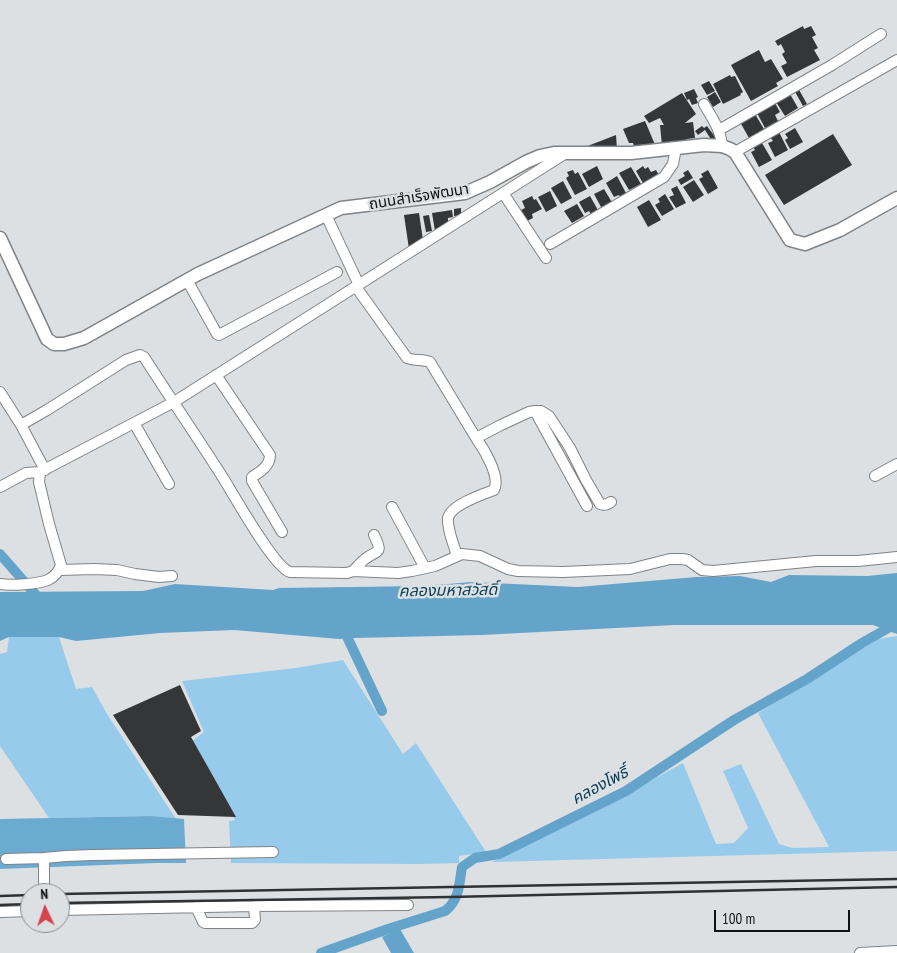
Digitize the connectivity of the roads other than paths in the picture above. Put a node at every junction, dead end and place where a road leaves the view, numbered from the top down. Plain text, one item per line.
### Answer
1 (881, 34) dead end
2 (897, 60) edge
3 (704, 104) dead end
4 (719, 130) junction
5 (722, 146) junction
6 (676, 148) junction
7 (734, 152) junction
8 (566, 153) junction
9 (503, 193) junction
10 (897, 198) edge
11 (326, 215) junction
12 (0, 238) edge
13 (550, 244) dead end
14 (546, 258) dead end
15 (337, 272) dead end
16 (187, 280) junction
17 (358, 286) junction
18 (216, 375) junction
19 (0, 392) edge
20 (174, 402) junction
21 (535, 411) junction
22 (134, 423) junction
23 (21, 425) junction
24 (476, 438) junction
25 (897, 464) edge
26 (43, 471) junction
27 (875, 476) dead end
28 (169, 484) dead end
29 (0, 487) edge
30 (612, 502) dead end
31 (587, 506) dead end
32 (392, 507) dead end
33 (282, 532) dead end
34 (374, 535) dead end
35 (457, 556) junction
36 (897, 557) edge
37 (426, 568) junction
38 (60, 570) junction
39 (353, 571) junction
40 (172, 576) dead end
41 (0, 584) edge
42 (274, 852) dead end
43 (44, 858) junction
44 (6, 859) dead end
45 (44, 883) edge
46 (254, 906) junction
47 (408, 906) dead end
48 (196, 907) junction
49 (70, 910) edge
50 (20, 911) edge
51 (0, 912) edge
52 (897, 951) edge
53 (860, 953) edge

1 - 4 street
2 - 7 street
3 - 4 street
4 - 5 street
5 - 6 street, ถนนสำเร็จพัฒนา
5 - 7 street, ถนนสำเร็จพัฒนา
6 - 8 street, ถนนสำเร็จพัฒนา
6 - 13 street
7 - 10 street
8 - 9 street
8 - 11 street, ถนนสำเร็จพัฒนา
9 - 14 street
9 - 17 street
11 - 16 street, ถนนสำเร็จพัฒนา
11 - 17 street
12 - 16 street, ถนนสำเร็จพัฒนา
15 - 16 street
17 - 18 street
17 - 24 street
18 - 20 street
18 - 33 street
19 - 23 street
20 - 22 street
20 - 23 street
20 - 39 street
21 - 24 street
21 - 30 street
21 - 31 street
22 - 26 street
22 - 28 street
23 - 26 street
24 - 35 street
25 - 27 street
26 - 29 street
26 - 38 street
32 - 37 street
34 - 39 street
35 - 36 street
35 - 37 street
37 - 39 street
38 - 40 street
38 - 41 street
42 - 43 street
43 - 44 street
43 - 45 street
46 - 47 street
46 - 48 street
46 - 48 street
48 - 49 street
50 - 51 street
52 - 53 street

